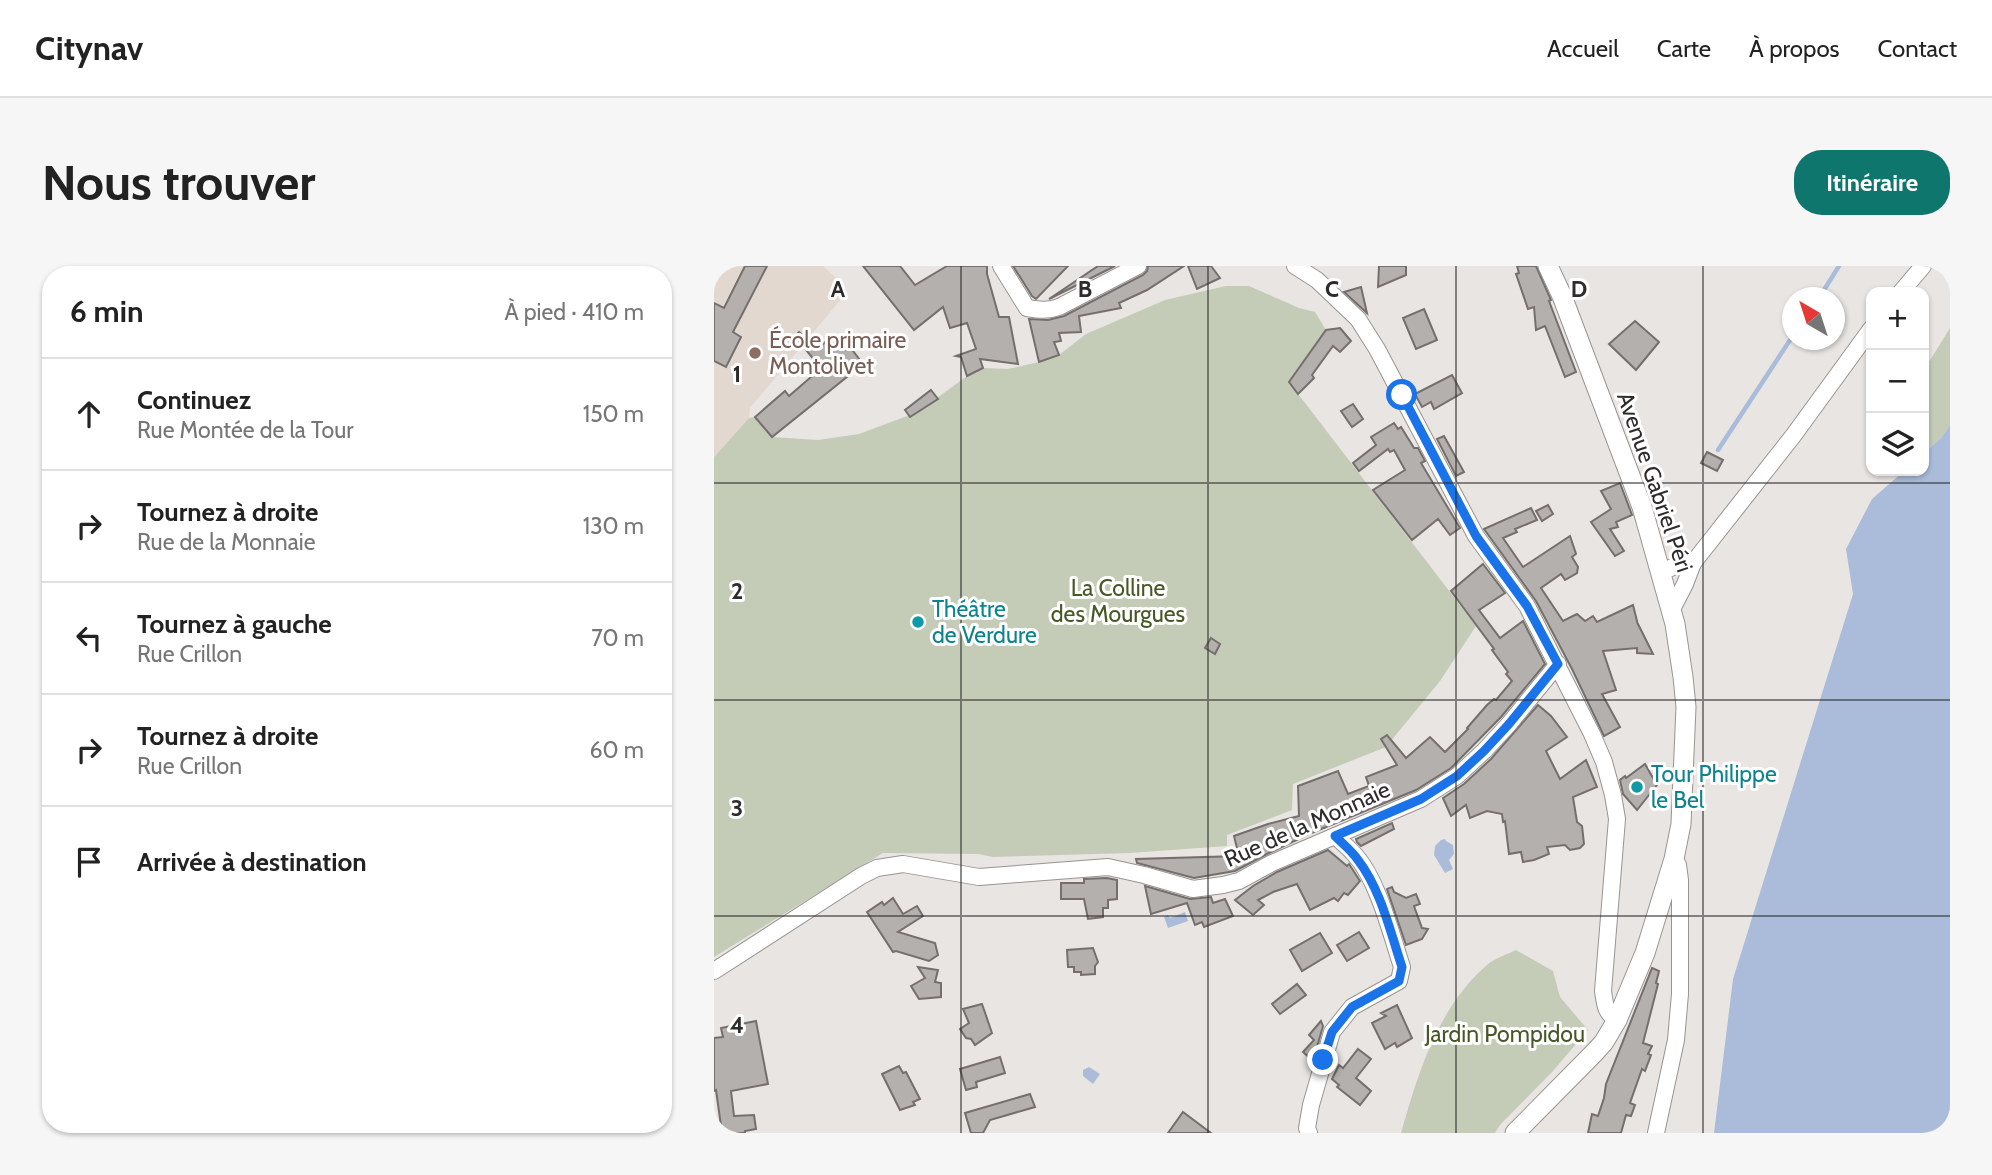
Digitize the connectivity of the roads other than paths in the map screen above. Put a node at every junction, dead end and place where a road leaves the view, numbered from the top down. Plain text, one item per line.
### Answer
1 (1001, 266) edge
2 (1138, 266) edge
3 (1296, 266) edge
4 (1548, 266) edge
5 (1923, 266) edge
6 (1905, 287) edge
7 (1866, 336) edge
8 (1693, 563) junction
9 (1661, 572) junction
10 (1671, 611) junction
11 (1558, 664) junction
12 (1335, 836) junction
13 (1674, 859) junction
14 (1652, 929) junction
15 (1680, 934) junction
16 (1606, 964) junction
17 (714, 971) edge
18 (1633, 984) junction
19 (1617, 1020) junction
20 (1309, 1133) edge
21 (1515, 1133) edge
22 (1656, 1133) edge

1 - 2 street
3 - 11 street
4 - 9 main road, Avenue Gabriel Péri
5 - 6 street
7 - 8 street
8 - 9 street
8 - 10 street
9 - 10 main road, Avenue Gabriel Péri
10 - 13 main road, Avenue Gabriel Péri
11 - 12 street, Rue de la Monnaie
11 - 16 street
12 - 17 street, Rue de la Monnaie
12 - 20 street
13 - 14 main road, Avenue Gabriel Péri
13 - 15 street
14 - 15 street
14 - 18 main road, Avenue Gabriel Péri
15 - 22 street
16 - 18 street
16 - 19 street
18 - 19 main road, Avenue Gabriel Péri
19 - 21 main road, Avenue Gabriel Péri

